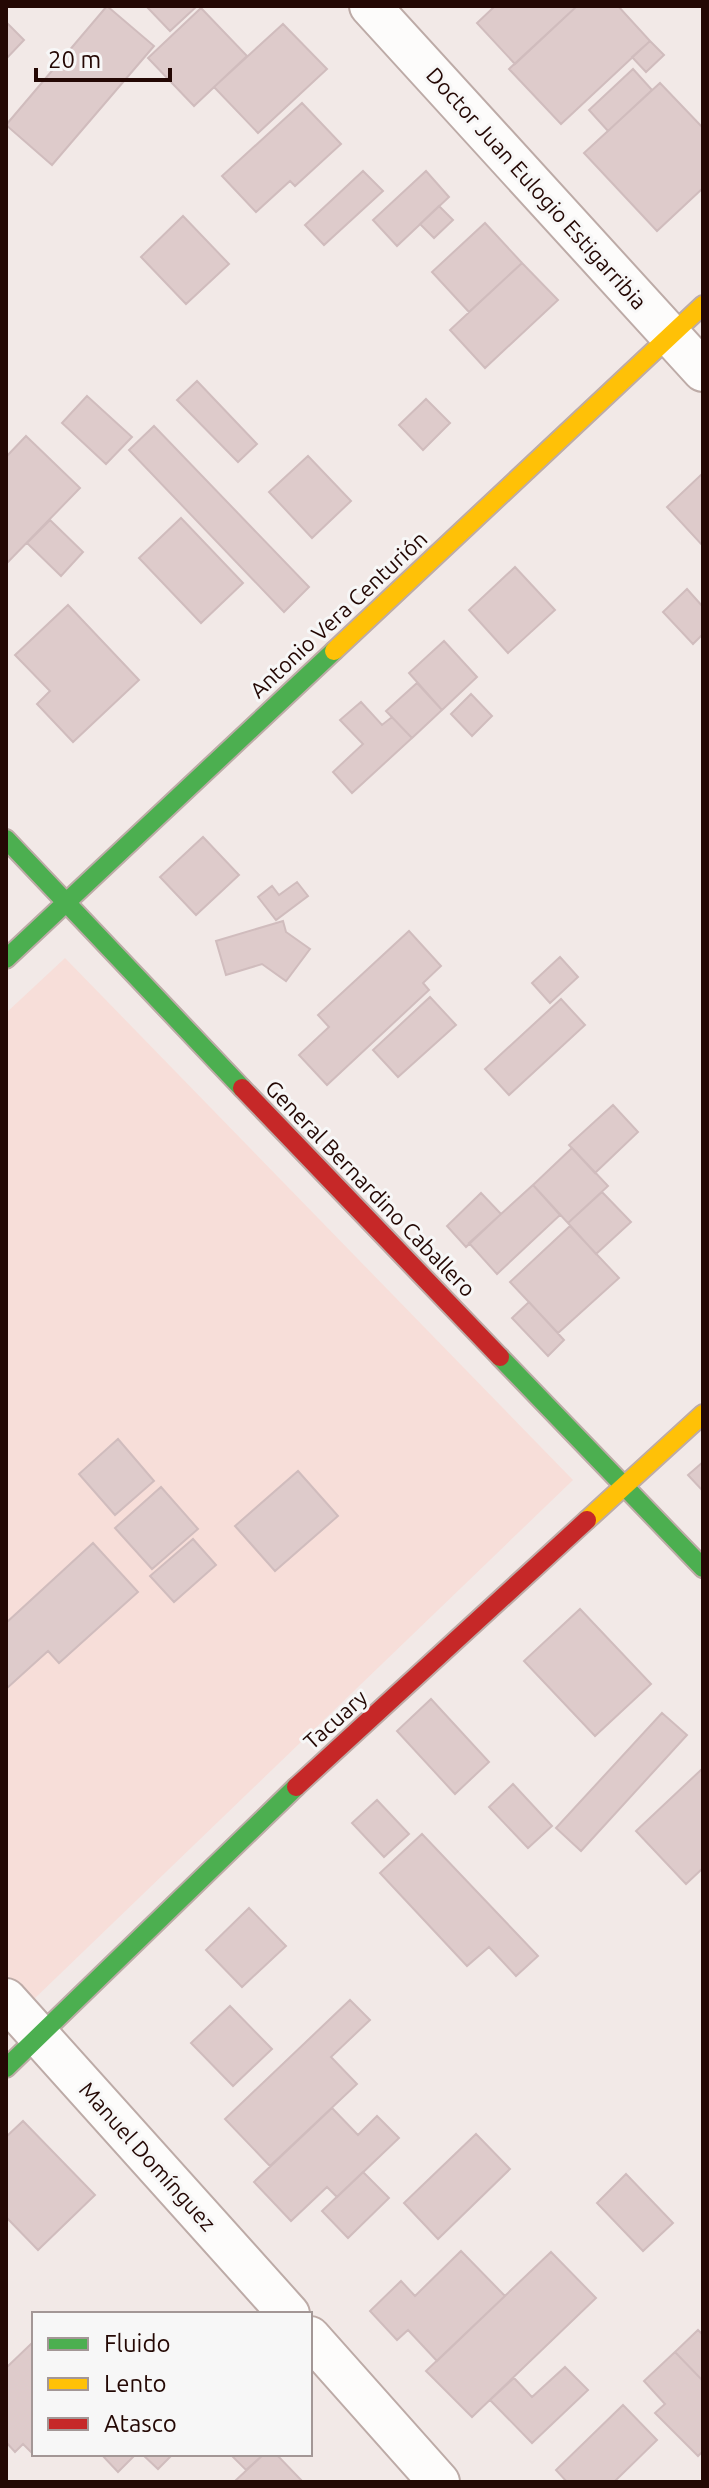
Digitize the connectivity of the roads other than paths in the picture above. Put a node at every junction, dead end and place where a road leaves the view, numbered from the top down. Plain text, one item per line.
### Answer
1 (370, 6) edge
2 (703, 305) edge
3 (671, 335) junction
4 (703, 371) edge
5 (6, 839) edge
6 (64, 903) junction
7 (6, 959) edge
8 (703, 1414) edge
9 (625, 1488) junction
10 (703, 1568) edge
11 (6, 1999) edge
12 (40, 2035) junction
13 (6, 2068) edge
14 (287, 2312) edge
15 (312, 2339) edge
16 (439, 2482) edge

1 - 3 street, Doctor Juan Eulogio Estigarribia
2 - 3 street, Antonio Vera Centurión
3 - 4 street, Doctor Juan Eulogio Estigarribia
3 - 6 street, Antonio Vera Centurión
5 - 6 street, General Bernardino Caballero
6 - 7 street, Antonio Vera Centurión
6 - 9 street, General Bernardino Caballero
8 - 9 street, Tacuary
9 - 10 street, General Bernardino Caballero
9 - 12 street, Tacuary
11 - 12 street, Manuel Domínguez
12 - 13 street, Tacuary
12 - 14 street, Manuel Domínguez
15 - 16 street

